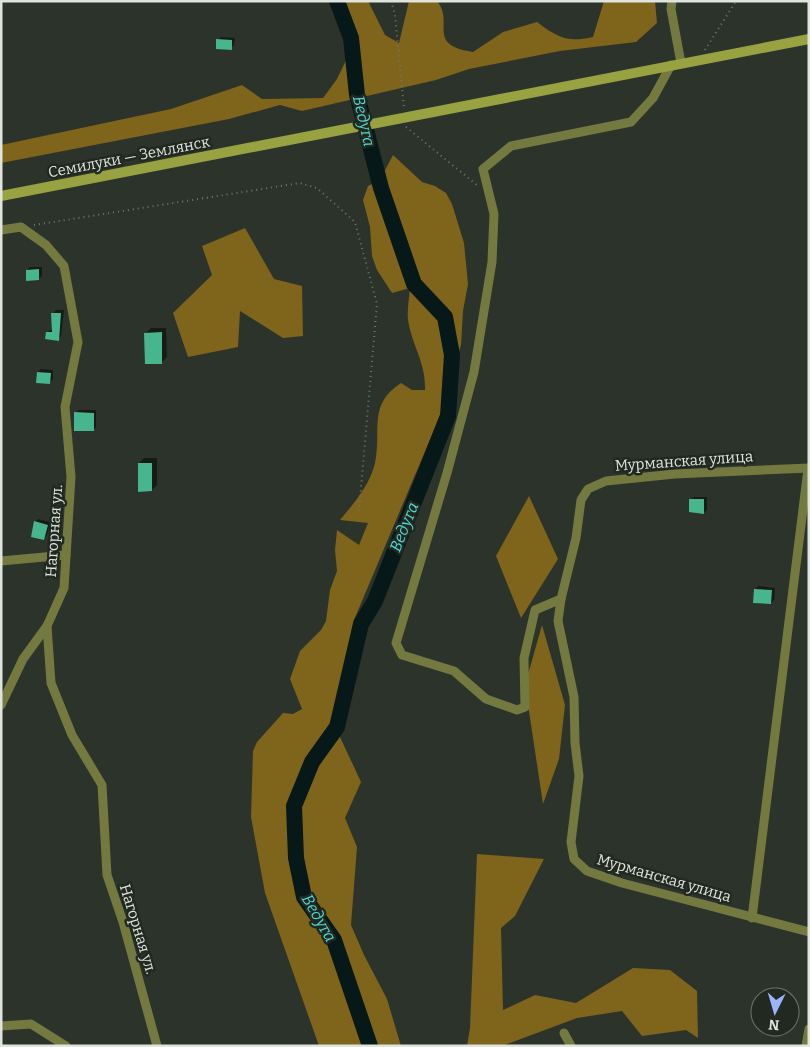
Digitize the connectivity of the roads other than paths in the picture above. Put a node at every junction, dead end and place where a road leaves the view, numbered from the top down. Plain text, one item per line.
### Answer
1 (672, 1) edge
2 (809, 39) edge
3 (676, 64) junction
4 (1, 196) edge
5 (1, 230) edge
6 (809, 469) edge
7 (66, 555) junction
8 (1, 561) edge
9 (561, 599) junction
10 (47, 626) junction
11 (1, 705) edge
12 (752, 918) junction
13 (809, 932) edge
14 (1, 1026) edge
15 (809, 1029) edge
16 (564, 1033) dead end
17 (66, 1046) edge
18 (157, 1046) edge
19 (571, 1046) edge
20 (806, 1046) edge

1 - 3 street
2 - 3 main road, Семилуки — Землянск
3 - 4 main road, Семилуки — Землянск
3 - 9 street
5 - 7 street, Нагорная ул.
6 - 9 street, Мурманская улица
6 - 12 street
7 - 8 street
7 - 10 street, Нагорная ул.
9 - 12 street, Мурманская улица
10 - 11 street
10 - 18 street, Нагорная ул.
12 - 13 street, Мурманская улица
14 - 17 street
15 - 20 street
16 - 19 street

